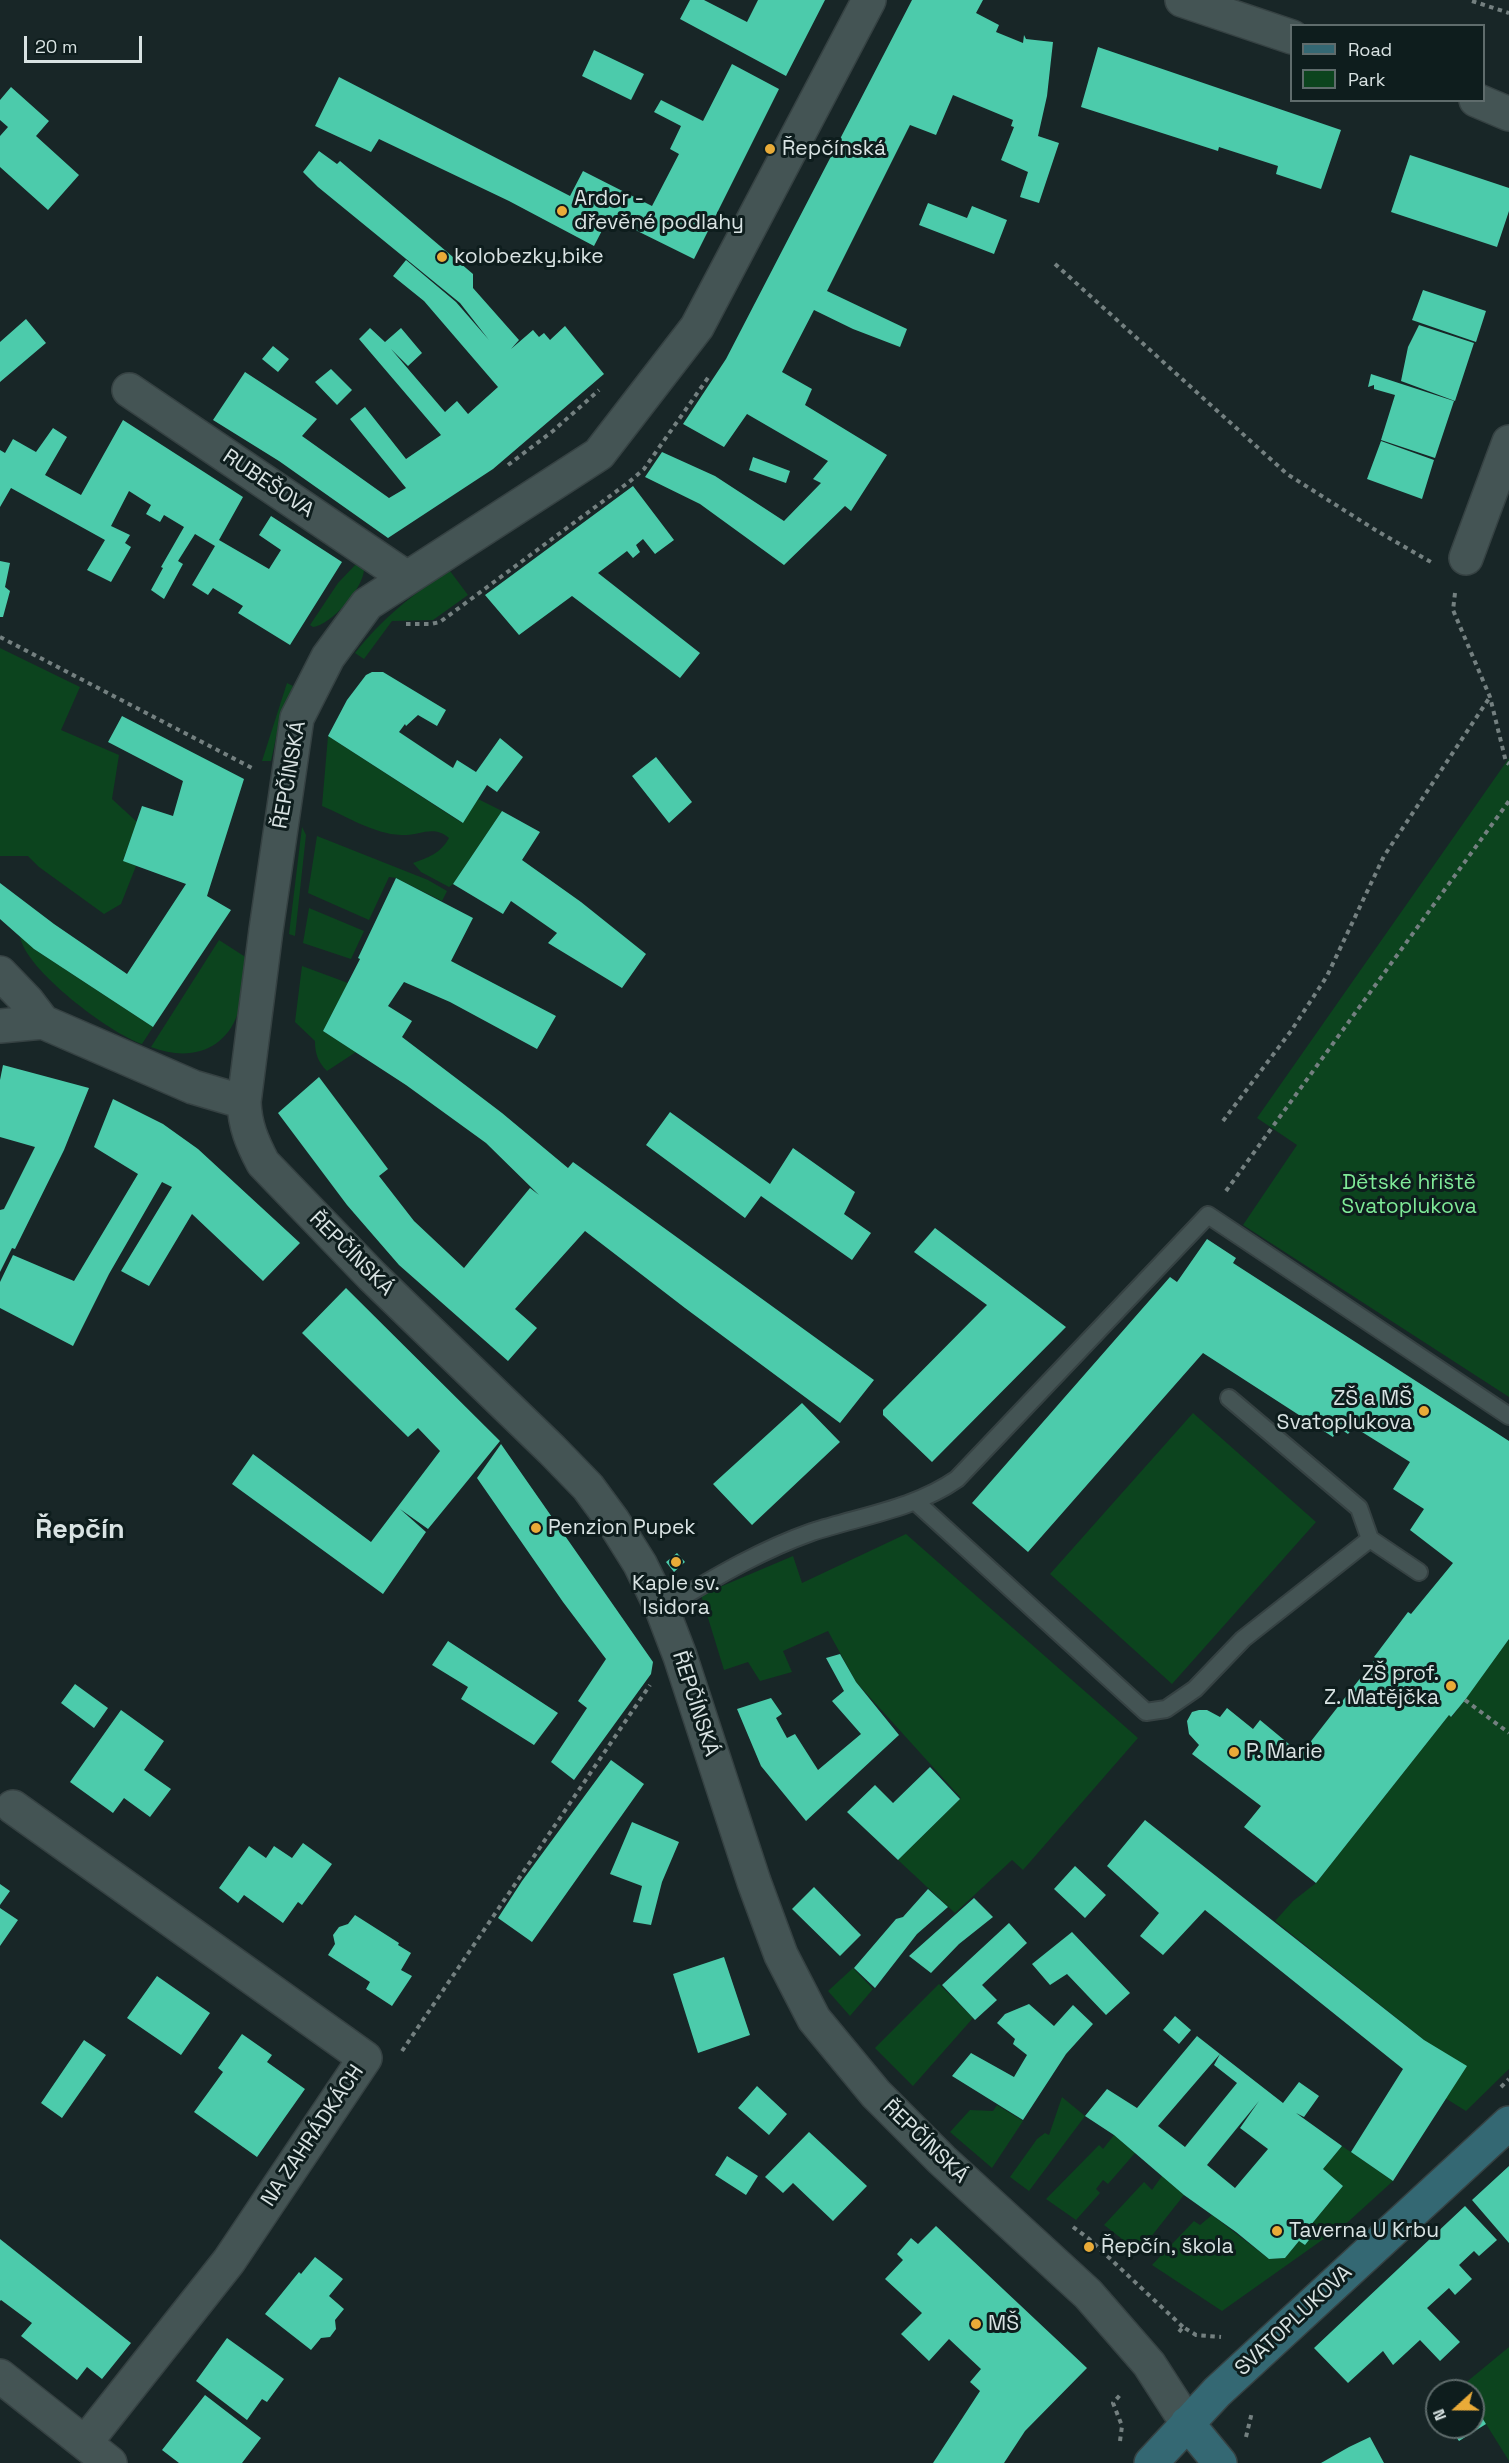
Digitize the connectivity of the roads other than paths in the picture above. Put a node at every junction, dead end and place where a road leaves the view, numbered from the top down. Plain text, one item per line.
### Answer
1 (869, 0) edge
2 (1182, 0) edge
3 (1290, 36) edge
4 (1481, 102) edge
5 (1509, 114) edge
6 (129, 390) dead end
7 (1509, 442) edge
8 (1453, 571) road end
9 (407, 579) junction
10 (0, 973) edge
11 (43, 1022) junction
12 (0, 1026) edge
13 (244, 1102) junction
14 (1229, 1398) dead end
15 (1509, 1416) edge
16 (916, 1502) junction
17 (1370, 1539) junction
18 (1419, 1572) dead end
19 (662, 1609) junction
20 (13, 1807) dead end
21 (1509, 2123) edge
22 (0, 2376) edge
23 (1187, 2423) junction
24 (85, 2443) junction
25 (110, 2463) edge
26 (1151, 2463) edge
27 (1220, 2463) edge

1 - 9 street, ŘEPČÍNSKÁ
2 - 3 street
4 - 5 street
6 - 9 street, RUBEŠOVA
7 - 8 street
9 - 13 street, ŘEPČÍNSKÁ
10 - 11 street
11 - 12 street
11 - 13 street
13 - 19 street, ŘEPČÍNSKÁ
14 - 17 lane
15 - 16 lane
16 - 17 lane
16 - 19 lane
17 - 18 lane
19 - 23 street, ŘEPČÍNSKÁ
20 - 24 street, NA ZAHRÁDKÁCH
21 - 23 main road, SVATOPLUKOVA
22 - 24 street
23 - 26 main road
23 - 27 main road
24 - 25 street

